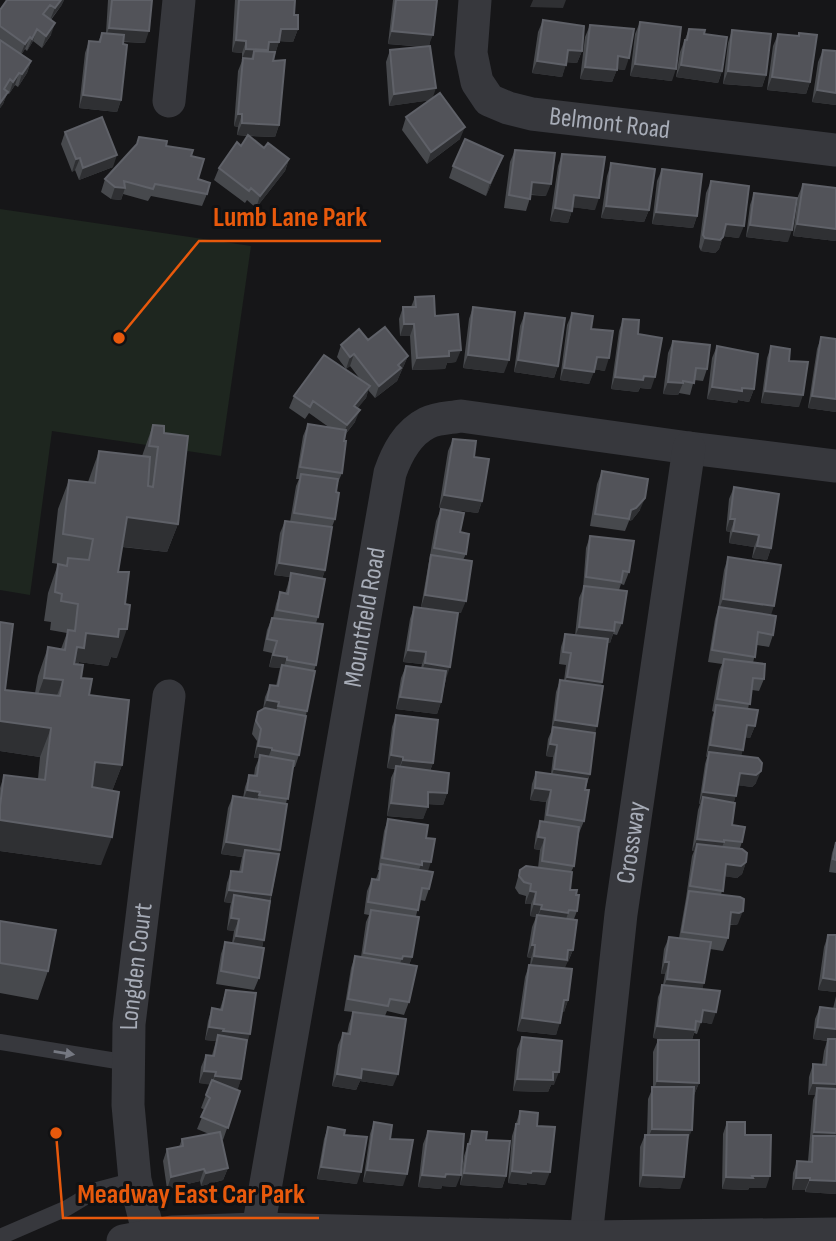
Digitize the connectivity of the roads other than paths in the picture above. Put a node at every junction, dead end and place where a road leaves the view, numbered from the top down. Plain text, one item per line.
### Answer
1 (179, 0) edge
2 (475, 0) edge
3 (169, 101) dead end
4 (836, 150) edge
5 (689, 448) junction
6 (836, 466) edge
7 (169, 696) dead end
8 (0, 1042) edge
9 (129, 1063) junction
10 (135, 1180) junction
11 (258, 1229) junction
12 (836, 1234) edge
13 (0, 1237) edge
14 (586, 1237) junction
15 (136, 1238) edge

1 - 3 street
2 - 4 street, Belmont Road
5 - 6 street, Mountfield Road
5 - 11 street, Mountfield Road
5 - 14 street, Crossway
7 - 9 street, Longden Court
8 -> 9 lane
9 - 10 street, Longden Court
10 - 13 lane
10 - 15 street, Longden Court
11 - 14 street
11 - 15 street
12 - 14 street

